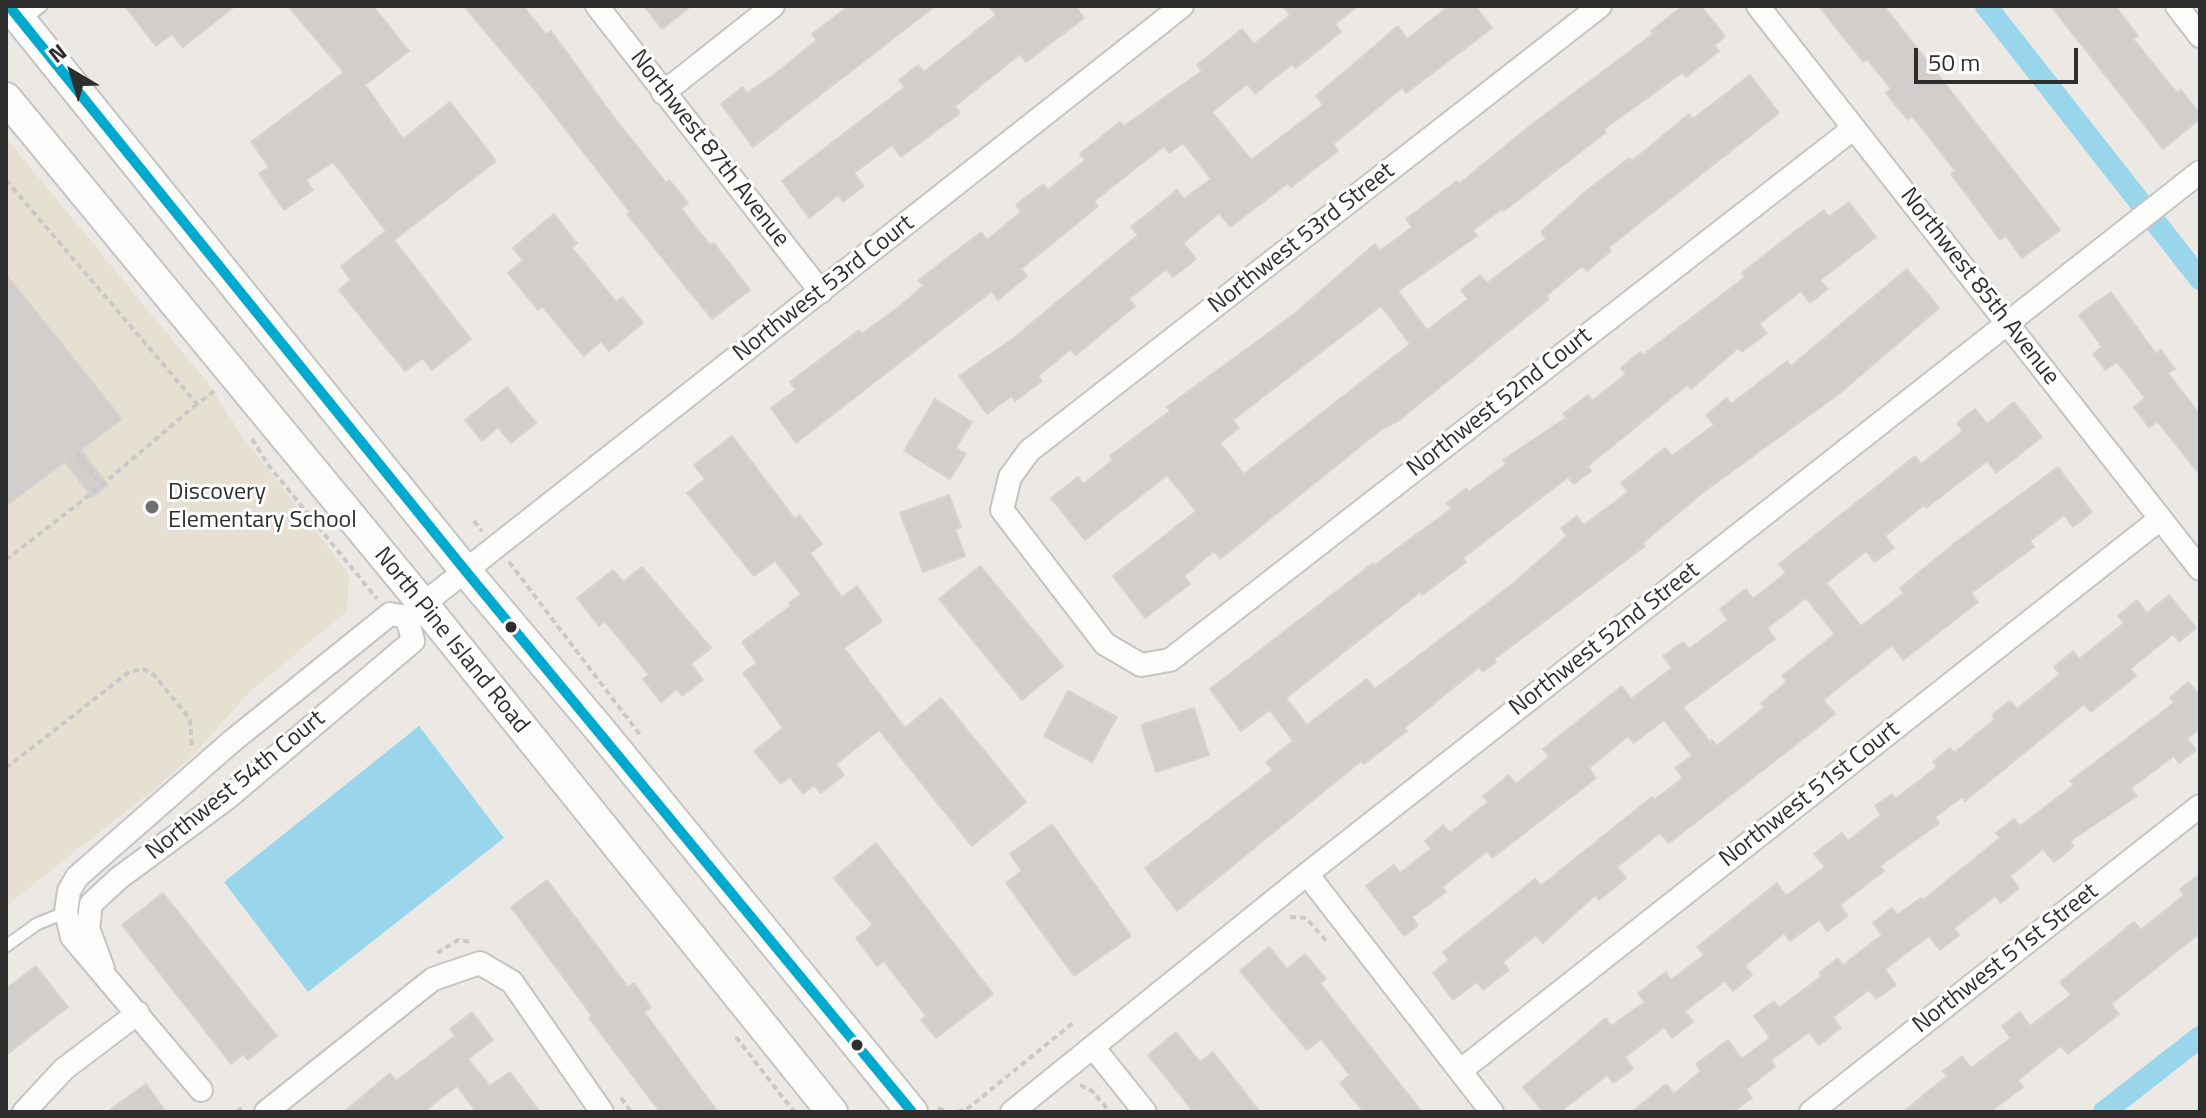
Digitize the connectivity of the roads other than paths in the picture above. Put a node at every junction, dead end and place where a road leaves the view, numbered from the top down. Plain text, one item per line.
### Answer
1 (597, 6) edge
2 (773, 6) edge
3 (1182, 6) edge
4 (1600, 6) edge
5 (1758, 6) edge
6 (2177, 6) edge
7 (24, 11) edge
8 (2200, 36) edge
9 (663, 93) junction
10 (6, 98) edge
11 (1854, 128) junction
12 (2200, 172) edge
13 (821, 292) junction
14 (2009, 323) junction
15 (2160, 519) junction
16 (464, 569) junction
17 (2200, 569) edge
18 (407, 612) junction
19 (1141, 665) joint
20 (2200, 806) edge
21 (133, 829) junction
22 (154, 853) junction
23 (1307, 874) junction
24 (66, 912) junction
25 (6, 946) edge
26 (103, 969) junction
27 (138, 1013) junction
28 (1093, 1047) junction
29 (1460, 1071) junction
30 (201, 1090) dead end
31 (258, 1107) edge
32 (24, 1112) edge
33 (602, 1112) edge
34 (832, 1112) edge
35 (912, 1112) edge
36 (1012, 1112) edge
37 (1145, 1112) edge
38 (1492, 1112) edge
39 (1811, 1112) edge

1 - 9 street, Northwest 87th Avenue
2 - 9 street
3 - 13 street, Northwest 53rd Court
4 - 19 street, Northwest 53rd Street
5 - 11 street, Northwest 85th Avenue
6 - 8 street
7 - 16 main road
9 - 13 street, Northwest 87th Avenue
10 - 18 main road, North Pine Island Road
11 - 14 street, Northwest 85th Avenue
11 - 19 street, Northwest 52nd Court
12 - 14 street, Northwest 52nd Street
13 - 16 street, Northwest 53rd Court
14 - 15 street, Northwest 85th Avenue
14 - 23 street, Northwest 52nd Street
15 - 17 street, Northwest 85th Avenue
15 - 29 street, Northwest 51st Court
16 - 18 street, Northwest 54th Court
16 - 35 main road
18 - 21 street, Northwest 54th Court
18 - 22 street, Northwest 54th Court
18 - 34 main road, North Pine Island Road
20 - 39 street, Northwest 51st Street
21 - 22 street
21 - 24 street, Northwest 54th Court
22 - 26 street, Northwest 54th Court
23 - 28 street, Northwest 52nd Street
23 - 29 street
24 - 25 lane
24 - 26 street
26 - 27 street
27 - 30 street
27 - 32 street
28 - 36 street, Northwest 52nd Street
28 - 37 street
29 - 38 street
31 - 33 street

